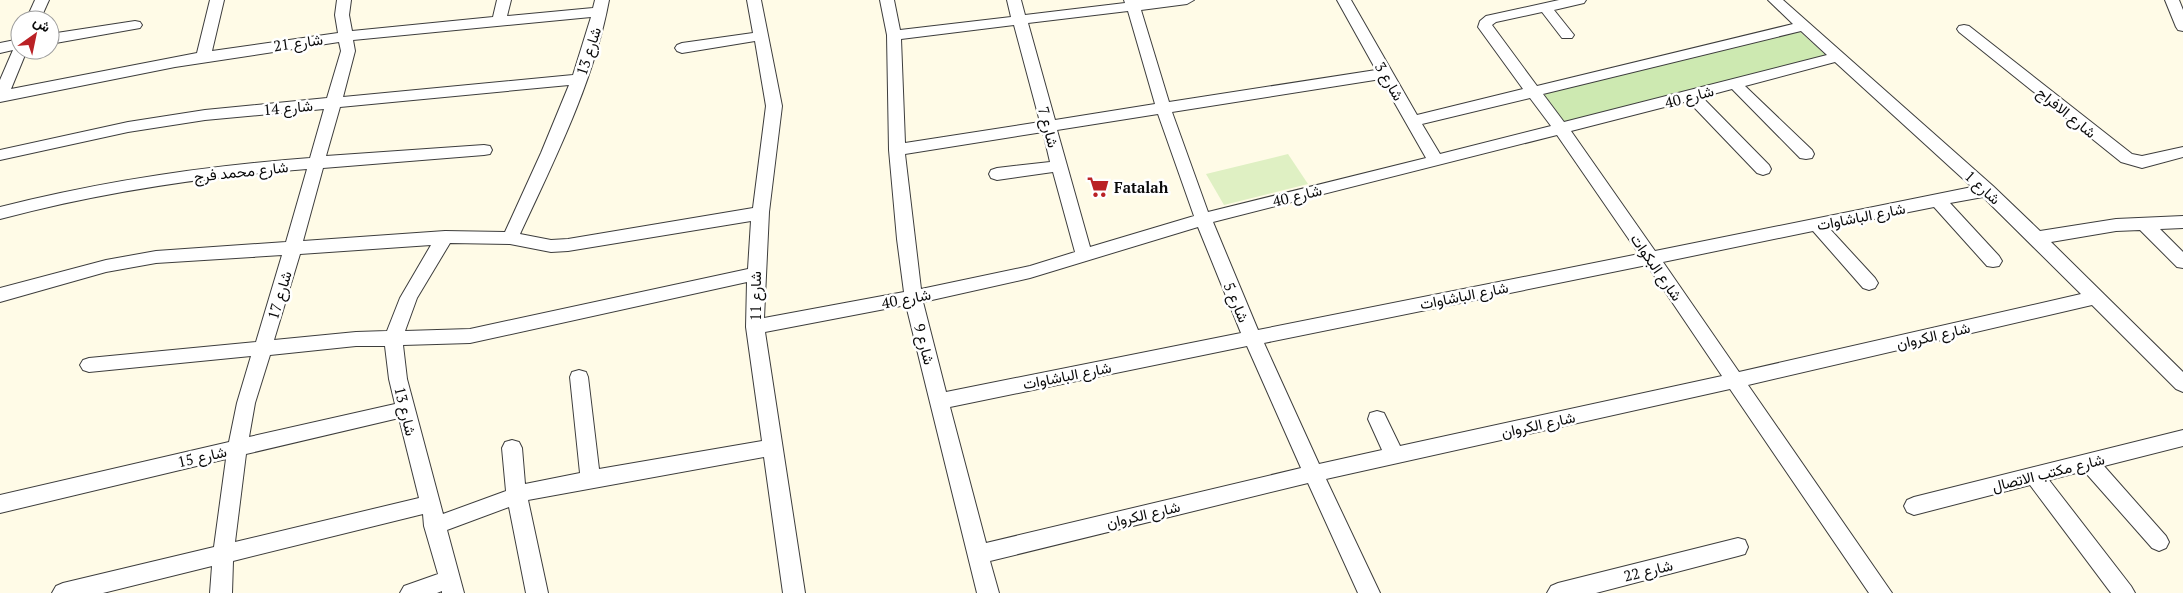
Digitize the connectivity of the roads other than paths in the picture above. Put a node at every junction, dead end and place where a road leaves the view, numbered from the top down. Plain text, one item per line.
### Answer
1 (217, 0) edge
2 (344, 0) edge
3 (504, 0) edge
4 (754, 0) edge
5 (887, 0) edge
6 (1014, 0) edge
7 (1187, 0) edge
8 (1344, 0) edge
9 (1579, 0) edge
10 (1775, 0) edge
11 (2172, 0) edge
12 (1132, 4) edge
13 (601, 6) edge
14 (1517, 6) edge
15 (1545, 8) junction
16 (500, 21) junction
17 (1020, 21) junction
18 (136, 25) dead end
19 (1804, 26) junction
20 (2183, 27) edge
21 (1964, 29) dead end
22 (894, 35) junction
23 (1567, 35) dead end
24 (346, 36) junction
25 (760, 36) junction
26 (60, 37) edge
27 (682, 48) dead end
28 (203, 57) junction
29 (1838, 57) junction
30 (16, 60) edge
31 (1386, 73) junction
32 (578, 79) junction
33 (1736, 84) junction
34 (1532, 91) junction
35 (1691, 95) junction
36 (0, 96) edge
37 (334, 103) junction
38 (1163, 108) junction
39 (1413, 121) junction
40 (1049, 126) junction
41 (1560, 129) junction
42 (484, 150) dead end
43 (898, 150) junction
44 (2183, 152) edge
45 (1806, 154) dead end
46 (0, 155) edge
47 (1436, 161) junction
48 (317, 163) junction
49 (1060, 166) junction
50 (1763, 169) dead end
51 (997, 174) dead end
52 (1987, 190) junction
53 (1937, 200) junction
54 (0, 213) edge
55 (761, 213) junction
56 (1203, 218) junction
57 (2183, 222) edge
58 (2143, 223) junction
59 (1816, 224) junction
60 (445, 237) junction
61 (510, 238) junction
62 (2037, 238) junction
63 (293, 248) junction
64 (1084, 255) junction
65 (1651, 258) junction
66 (1992, 261) dead end
67 (2183, 262) edge
68 (755, 274) junction
69 (1869, 283) dead end
70 (0, 295) edge
71 (913, 297) junction
72 (2098, 297) junction
73 (755, 328) junction
74 (395, 338) junction
75 (1252, 338) junction
76 (263, 349) junction
77 (89, 365) dead end
78 (579, 377) dead end
79 (1736, 380) junction
80 (2183, 384) edge
81 (941, 401) junction
82 (405, 409) junction
83 (1377, 419) dead end
84 (2183, 438) edge
85 (772, 447) junction
86 (237, 448) junction
87 (512, 448) dead end
88 (1395, 456) junction
89 (2088, 462) junction
90 (1315, 473) junction
91 (2034, 476) junction
92 (590, 479) junction
93 (516, 495) junction
94 (0, 504) edge
95 (429, 504) junction
96 (1914, 506) dead end
97 (434, 526) junction
98 (2159, 542) dead end
99 (1738, 547) dead end
100 (223, 554) junction
101 (979, 554) junction
102 (451, 586) edge
103 (63, 593) edge
104 (221, 593) edge
105 (411, 593) edge
106 (537, 593) edge
107 (794, 593) edge
108 (988, 593) edge
109 (1369, 593) edge
110 (1558, 593) edge
111 (1881, 593) edge
112 (2124, 593) edge

1 - 28 street
2 - 24 street, شارع 17
3 - 16 street
4 - 25 street, شارع 11
5 - 22 street, شارع 9
6 - 17 street, شارع 7
7 - 12 street
8 - 31 street, شارع 3
9 - 15 street, شارع البكوات
10 - 19 street, شارع 1
11 - 20 street
12 - 17 street
12 - 38 street, شارع 5
13 - 16 street, شارع 21
13 - 32 street, شارع 13
14 - 15 street, شارع البكوات
14 - 34 street, شارع البكوات
15 - 23 street
16 - 24 street, شارع 21
17 - 22 street
17 - 40 street, شارع 7
18 - 26 street
19 - 29 street, شارع 1
19 - 34 street
21 - 44 street, شارع الافراح
22 - 43 street, شارع 9
24 - 28 street, شارع 21
24 - 37 street, شارع 17
25 - 27 street
25 - 55 street, شارع 11
28 - 36 street, شارع 21
29 - 33 street, شارع 40
29 - 52 street, شارع 1
30 - 36 street
31 - 38 street
31 - 39 street, شارع 3
32 - 37 street, شارع 14
32 - 61 street, شارع 13
33 - 35 street, شارع 40
33 - 45 street
34 - 39 street
34 - 41 street, شارع البكوات
35 - 41 street, شارع 40
35 - 50 street
37 - 46 street, شارع 14
37 - 48 street, شارع 17
38 - 40 street
38 - 56 street, شارع 5
39 - 47 street, شارع 3
40 - 43 street
40 - 49 street, شارع 7
41 - 47 street, شارع 40
41 - 65 street, شارع البكوات
42 - 48 street, شارع محمد فرج
43 - 71 street, شارع 9
47 - 56 street, شارع 40
48 - 54 street, شارع محمد فرج
48 - 63 street, شارع 17
49 - 51 street
49 - 64 street, شارع 7
52 - 53 street, شارع الباشاوات
52 - 62 street, شارع 1
53 - 59 street, شارع الباشاوات
53 - 66 street
55 - 61 street
55 - 68 street, شارع 11
56 - 64 street, شارع 40
56 - 75 street, شارع 5
57 - 58 street
58 - 62 street
58 - 67 street
59 - 65 street, شارع الباشاوات
59 - 69 street
60 - 61 street
60 - 63 street
60 - 74 street, شارع 13
62 - 72 street, شارع 1
63 - 70 street
63 - 76 street, شارع 17
64 - 71 street, شارع 40
65 - 75 street, شارع الباشاوات
65 - 79 street, شارع البكوات
68 - 73 street, شارع 11
68 - 74 street
71 - 73 street, شارع 40
71 - 81 street, شارع 9
72 - 79 street, شارع الكروان
72 - 80 street, شارع 1
73 - 85 street, شارع 11
74 - 76 street
74 - 82 street, شارع 13
75 - 81 street, شارع الباشاوات
75 - 90 street, شارع 5
76 - 77 street
76 - 86 street, شارع 17
78 - 92 street
79 - 88 street, شارع الكروان
79 - 111 street, شارع البكوات
81 - 101 street, شارع 9
82 - 86 street, شارع 15
82 - 95 street, شارع 13
83 - 88 street
84 - 89 street, شارع مكتب الاتصال
85 - 92 street
85 - 107 street, شارع 11
86 - 94 street, شارع 15
86 - 100 street, شارع 17
87 - 93 street
88 - 90 street, شارع الكروان
89 - 91 street, شارع مكتب الاتصال
89 - 98 street
90 - 101 street, شارع الكروان
90 - 109 street, شارع 5
91 - 96 street, شارع مكتب الاتصال
91 - 112 street
92 - 93 street
93 - 97 street
93 - 106 street
95 - 97 street, شارع 13
95 - 100 street
97 - 102 street, شارع 13
99 - 110 street, شارع 22
100 - 103 street
100 - 104 street, شارع 17
101 - 108 street, شارع 9
102 - 105 street

